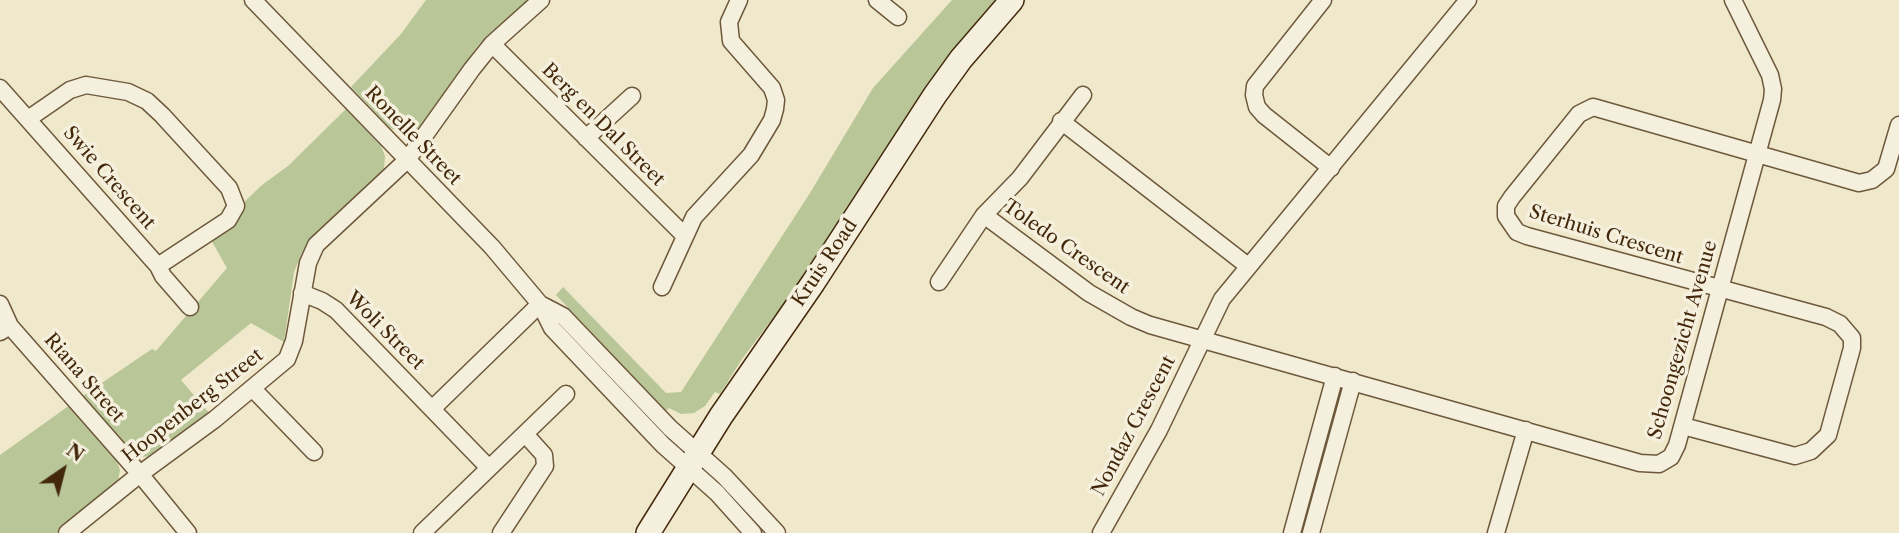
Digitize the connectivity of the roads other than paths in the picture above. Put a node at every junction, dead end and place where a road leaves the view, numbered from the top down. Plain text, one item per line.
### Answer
1 (253, 0) edge
2 (541, 0) edge
3 (738, 0) edge
4 (877, 0) edge
5 (1012, 0) edge
6 (1323, 0) edge
7 (1468, 0) edge
8 (1733, 0) edge
9 (898, 17) dead end
10 (492, 44) junction
11 (0, 88) edge
12 (1083, 95) dead end
13 (632, 96) dead end
14 (28, 119) junction
15 (1061, 121) junction
16 (1899, 125) edge
17 (586, 138) junction
18 (1757, 153) junction
19 (407, 160) junction
20 (1331, 168) junction
21 (984, 215) junction
22 (684, 235) junction
23 (158, 266) junction
24 (1248, 266) junction
25 (939, 282) dead end
26 (662, 287) dead end
27 (1720, 290) junction
28 (302, 293) junction
29 (0, 304) edge
30 (540, 304) junction
31 (190, 307) dead end
32 (5, 329) edge
33 (1204, 339) junction
34 (1335, 376) junction
35 (1353, 381) junction
36 (253, 389) junction
37 (566, 394) dead end
38 (432, 409) junction
39 (1683, 426) junction
40 (1525, 430) junction
41 (525, 434) junction
42 (314, 452) dead end
43 (692, 459) junction
44 (489, 468) junction
45 (140, 474) junction
46 (426, 532) edge
47 (67, 533) edge
48 (188, 533) edge
49 (501, 533) edge
50 (648, 533) edge
51 (753, 533) edge
52 (777, 533) edge
53 (1101, 533) edge
54 (1292, 533) edge
55 (1311, 533) edge
56 (1496, 533) edge

1 - 19 street, Ronelle Street
2 - 10 street, Hoopenberg Street
3 - 22 street
4 - 9 street
5 - 43 street, Kruis Road
6 - 20 street
7 - 20 street
8 - 18 street, Schoongezicht Avenue
10 - 17 street, Berg en Dal Street
10 - 19 street, Hoopenberg Street
11 - 14 street, Swie Crescent
12 - 15 street, Toledo Crescent
13 - 17 street
14 - 23 street, Swie Crescent
14 - 23 street
15 - 21 street, Toledo Crescent
15 - 24 street
16 - 18 street, Sterhuis Crescent
17 - 22 street, Berg en Dal Street
18 - 27 street, Schoongezicht Avenue
18 - 27 street, Sterhuis Crescent
19 - 28 street, Hoopenberg Street
19 - 30 street, Ronelle Street
20 - 24 street
21 - 25 street, Toledo Crescent
21 - 33 street, Toledo Crescent
22 - 26 street
23 - 31 street, Swie Crescent
24 - 33 street
27 - 39 street, Schoongezicht Avenue
27 - 39 street, Sterhuis Crescent
28 - 36 street, Hoopenberg Street
28 - 38 street, Woli Street
29 - 32 street, Riana Street
30 - 38 street
30 - 43 street, Ronelle Street
32 - 45 street, Riana Street
33 - 34 street, Schoongezicht Avenue
33 - 53 street, Nondaz Crescent
34 - 35 street, Schoongezicht Avenue
34 - 54 street
35 - 40 street, Schoongezicht Avenue
35 - 55 street
36 - 42 street
36 - 45 street, Hoopenberg Street
37 - 41 street
38 - 44 street, Woli Street
39 - 40 street, Schoongezicht Avenue
40 - 56 street
41 - 44 street
41 - 49 street
43 - 50 street, Kruis Road
43 - 51 street, Ronelle Street
43 - 52 street, Ronelle Street
44 - 46 street
45 - 47 street, Hoopenberg Street
45 - 48 street, Riana Street

